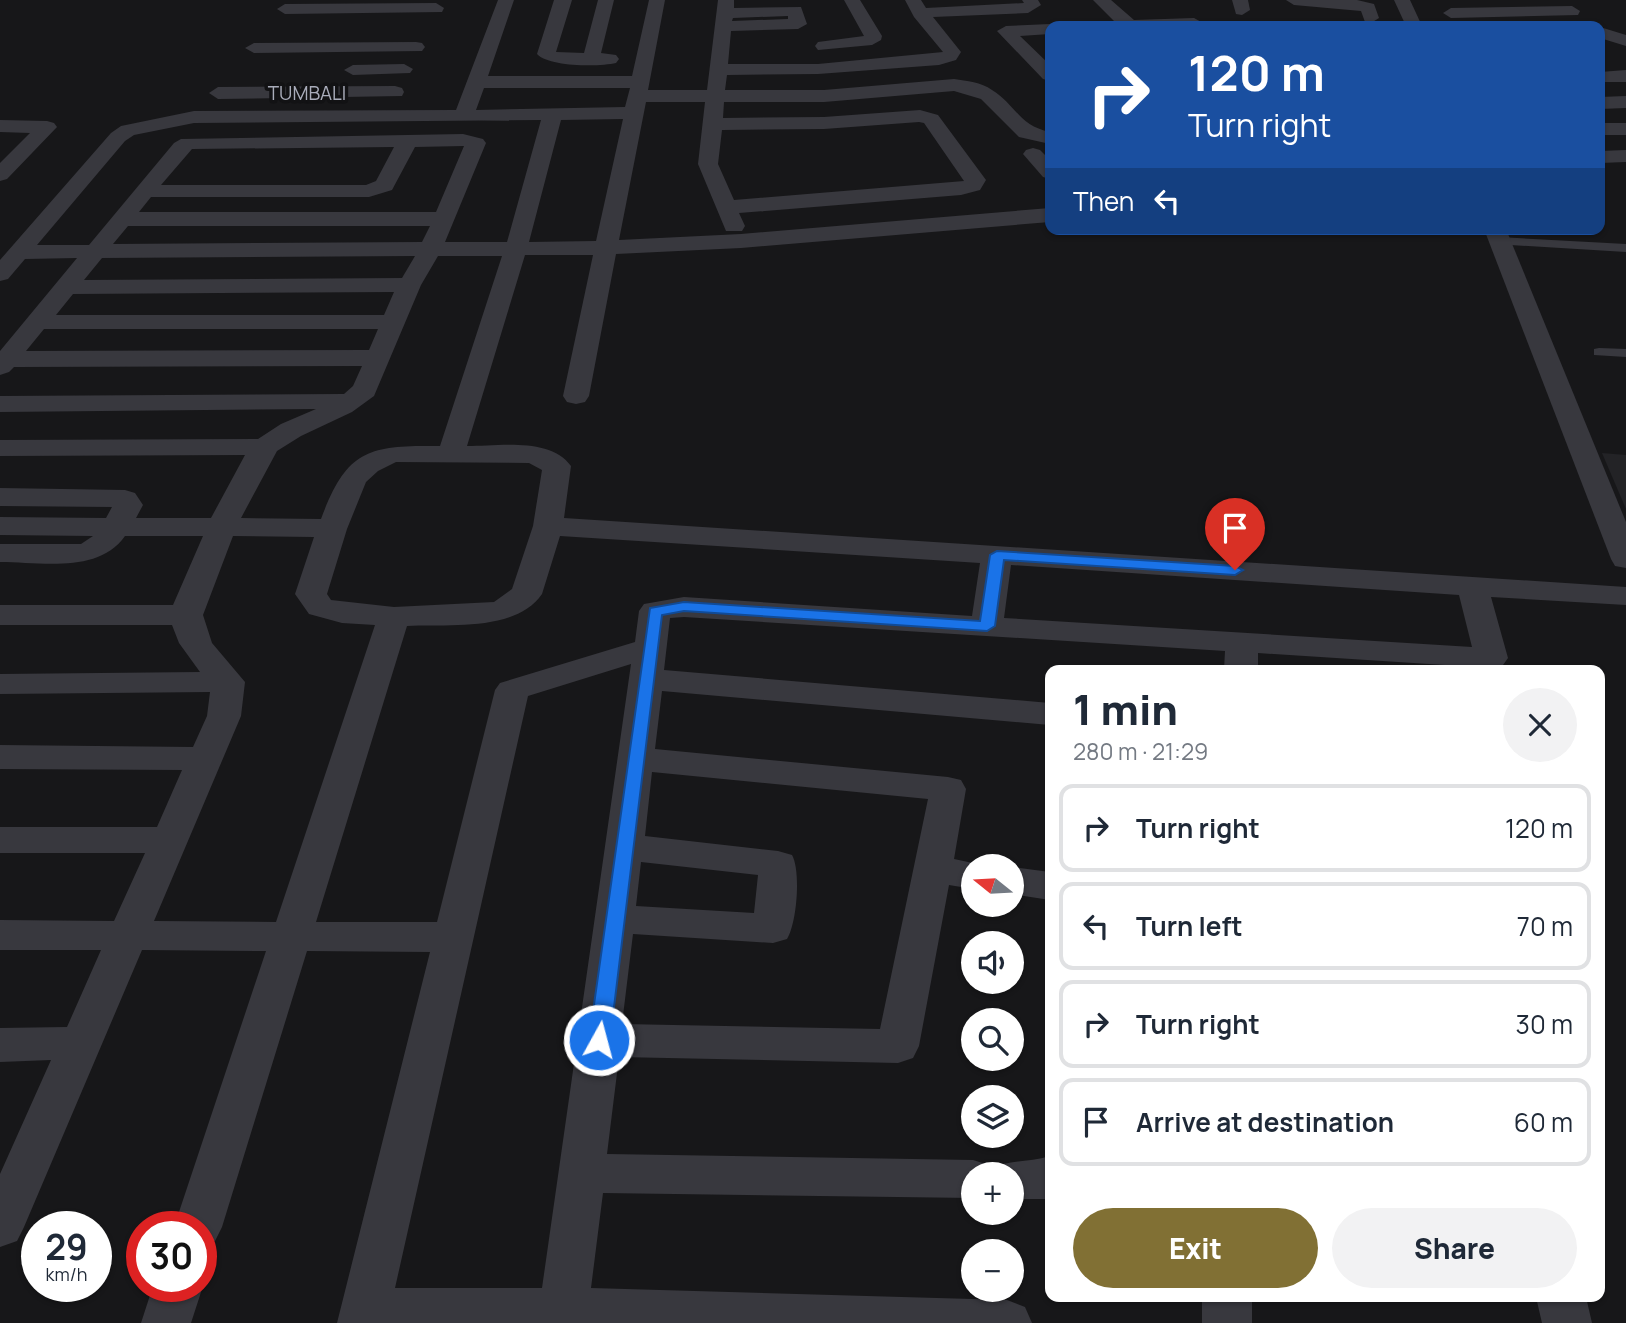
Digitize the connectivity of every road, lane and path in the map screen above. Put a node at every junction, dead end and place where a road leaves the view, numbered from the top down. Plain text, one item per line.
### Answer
1 (506, 0) edge
2 (564, 0) edge
3 (606, 0) edge
4 (657, 0) edge
5 (852, 0) edge
6 (1030, 0) edge
7 (1101, 0) edge
8 (1294, 0) edge
9 (1402, 0) edge
10 (1555, 0) edge
11 (438, 4) edge
12 (972, 5) edge
13 (916, 6) edge
14 (1304, 7) edge
15 (1176, 8) dead end
16 (1572, 11) junction
17 (725, 13) edge
18 (1451, 13) edge
19 (281, 14) edge
20 (1371, 18) dead end
21 (1124, 21) edge
22 (1192, 21) edge
23 (1412, 21) edge
24 (1585, 21) edge
25 (1045, 29) edge
26 (1605, 34) edge
27 (1626, 41) edge
28 (416, 47) junction
29 (254, 48) junction
30 (806, 48) dead end
31 (1626, 50) edge
32 (1605, 51) edge
33 (591, 59) junction
34 (645, 59) junction
35 (404, 69) junction
36 (339, 70) dead end
37 (718, 70) junction
38 (1045, 70) edge
39 (1605, 76) edge
40 (1626, 76) edge
41 (476, 82) junction
42 (715, 96) junction
43 (637, 97) junction
44 (1605, 103) edge
45 (1626, 103) edge
46 (464, 116) junction
47 (552, 116) junction
48 (711, 124) junction
49 (0, 126) edge
50 (1626, 129) edge
51 (1605, 130) edge
52 (1045, 137) edge
53 (408, 140) junction
54 (342, 141) junction
55 (1626, 156) edge
56 (1605, 157) edge
57 (312, 163) dead end
58 (167, 164) junction
59 (193, 164) dead end
60 (0, 175) edge
61 (145, 191) junction
62 (726, 207) junction
63 (1045, 215) edge
64 (121, 219) junction
65 (444, 219) junction
66 (1497, 235) edge
67 (741, 242) junction
68 (605, 248) junction
69 (1626, 248) edge
70 (431, 249) junction
71 (516, 249) junction
72 (94, 251) junction
73 (20, 252) junction
74 (0, 274) edge
75 (409, 285) junction
76 (66, 286) junction
77 (37, 322) junction
78 (393, 322) junction
79 (1599, 352) dead end
80 (1626, 353) edge
81 (378, 358) junction
82 (3, 363) edge
83 (576, 396) dead end
84 (354, 401) junction
85 (0, 404) edge
86 (264, 447) junction
87 (0, 448) edge
88 (451, 454) junction
89 (0, 497) edge
90 (0, 526) edge
91 (221, 526) junction
92 (548, 526) junction
93 (115, 527) junction
94 (332, 528) junction
95 (1623, 545) edge
96 (0, 553) edge
97 (997, 555) junction
98 (1473, 586) junction
99 (1626, 596) edge
100 (0, 615) edge
101 (187, 615) junction
102 (394, 617) junction
103 (987, 626) junction
104 (1242, 656) edge
105 (648, 664) junction
106 (228, 682) junction
107 (0, 684) edge
108 (1045, 713) edge
109 (0, 757) edge
110 (205, 759) junction
111 (636, 759) junction
112 (0, 840) edge
113 (170, 840) junction
114 (625, 847) junction
115 (933, 869) junction
116 (961, 873) edge
117 (1024, 883) edge
118 (1045, 885) edge
119 (615, 919) junction
120 (0, 935) edge
121 (128, 935) junction
122 (292, 936) junction
123 (453, 937) junction
124 (599, 1040) junction
125 (81, 1043) junction
126 (0, 1045) edge
127 (13, 1166) edge
128 (582, 1172) junction
129 (961, 1179) edge
130 (1024, 1180) edge
131 (1045, 1180) edge
132 (203, 1211) edge
133 (0, 1227) edge
134 (173, 1302) edge
135 (1227, 1302) edge
136 (1562, 1302) edge
137 (564, 1310) junction
138 (364, 1316) edge
139 (166, 1323) edge
140 (1007, 1323) edge
141 (1227, 1323) edge
142 (1567, 1323) edge

1 - 41 street
2 - 33 street
3 - 33 street
4 - 34 street
5 - 30 street
6 - 12 street
7 - 21 street
8 - 14 street
9 - 23 street
10 - 16 street
11 - 19 street
11 - 28 street
12 - 13 street
13 - 37 street
14 - 20 street
15 - 22 street
16 - 18 street
16 - 24 street
17 - 37 street
19 - 29 street
25 - 38 street
26 - 27 street
28 - 29 street
28 - 35 street
29 - 35 street, TUMBALI
31 - 32 street
33 - 34 street
34 - 43 street
35 - 36 street
37 - 42 street
39 - 40 street
41 - 43 street
41 - 46 street
42 - 43 street
42 - 48 street
42 - 52 street
43 - 47 street
43 - 68 street
44 - 45 street
46 - 47 street
46 - 73 street
47 - 71 street
48 - 62 street
48 - 62 street
49 - 60 street
50 - 51 street
53 - 54 street
53 - 61 street
53 - 65 street
54 - 57 street
54 - 58 street
55 - 56 street
58 - 59 street
58 - 61 street
61 - 64 street
62 - 67 street
63 - 67 street
64 - 65 street
64 - 72 street
65 - 70 street
66 - 69 lane
66 - 95 street
67 - 68 street
68 - 71 street
68 - 83 street
70 - 71 street
70 - 72 street
70 - 75 street
71 - 88 street
72 - 73 street
72 - 76 street
73 - 74 street
75 - 76 street
75 - 78 street
76 - 77 street
77 - 78 street
77 - 82 street
78 - 81 street
79 - 80 lane
81 - 82 street
81 - 84 street
84 - 85 street
84 - 86 street
86 - 87 street
86 - 91 street
88 - 92 street
88 - 94 street
89 - 93 street
90 - 93 street
91 - 93 street
91 - 94 street
91 - 101 street
92 - 97 street
92 - 102 street
93 - 96 street
94 - 102 street
97 - 98 street
97 - 103 street
98 - 99 street
98 - 104 street
100 - 101 street
101 - 106 street
102 - 122 street
103 - 104 street
103 - 105 street
105 - 108 street
105 - 111 street
105 - 123 street
106 - 107 street
106 - 110 street
109 - 110 street
110 - 113 street
111 - 114 street
111 - 115 street
112 - 113 street
113 - 121 street
114 - 119 street
114 - 119 street
115 - 116 street
115 - 124 street
117 - 118 street
119 - 124 street
120 - 121 street
121 - 122 street
121 - 125 street
122 - 123 street
122 - 132 street
123 - 138 street
124 - 128 street
125 - 126 street
125 - 127 street
127 - 133 street
128 - 129 street
128 - 137 street
130 - 131 street
134 - 139 street
135 - 141 street
136 - 142 street
137 - 138 street
137 - 140 street

